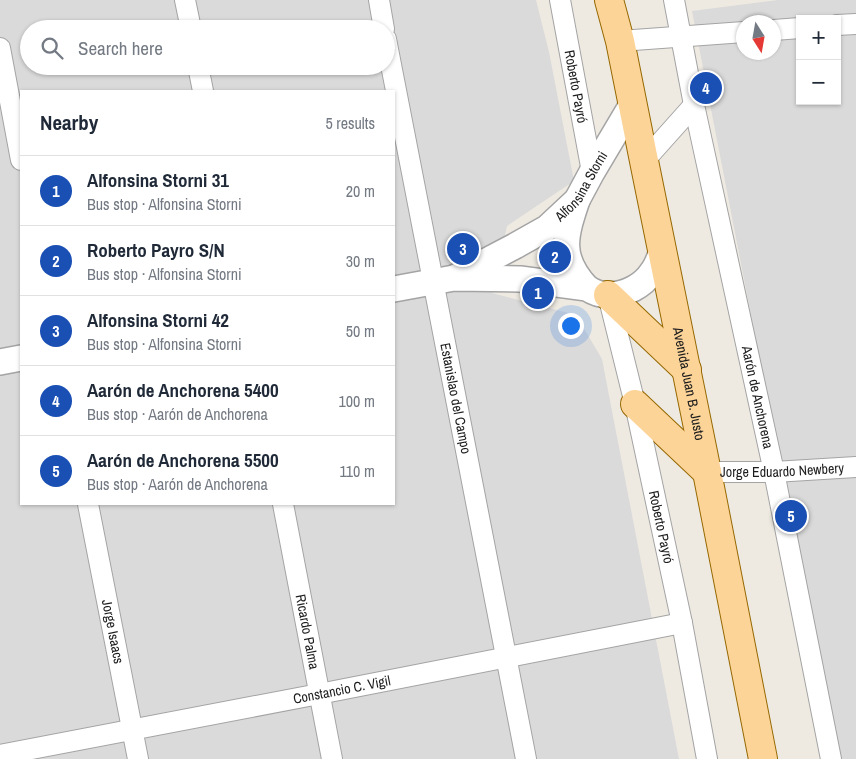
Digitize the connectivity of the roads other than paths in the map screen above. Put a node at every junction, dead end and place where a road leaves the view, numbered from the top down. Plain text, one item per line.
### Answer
1 (185, 0) edge
2 (379, 0) edge
3 (560, 0) edge
4 (674, 0) edge
5 (611, 3) edge
6 (189, 20) edge
7 (382, 20) edge
8 (856, 24) edge
9 (841, 26) edge
10 (796, 28) edge
11 (781, 29) edge
12 (736, 33) edge
13 (681, 36) junction
14 (620, 41) junction
15 (0, 48) edge
16 (200, 75) edge
17 (395, 75) edge
18 (203, 90) edge
19 (633, 103) junction
20 (694, 105) junction
21 (20, 155) edge
22 (644, 161) junction
23 (592, 172) junction
24 (577, 200) junction
25 (662, 251) junction
26 (443, 280) junction
27 (395, 289) edge
28 (597, 292) junction
29 (20, 358) edge
30 (0, 362) edge
31 (687, 370) junction
32 (635, 404) junction
33 (856, 466) edge
34 (707, 472) junction
35 (774, 472) junction
36 (88, 505) edge
37 (283, 505) edge
38 (682, 623) junction
39 (507, 657) junction
40 (319, 694) junction
41 (132, 729) junction
42 (0, 755) edge
43 (138, 759) edge
44 (332, 759) edge
45 (526, 759) edge
46 (708, 759) edge
47 (763, 759) edge
48 (831, 759) edge

1 - 6 street
2 - 7 street
3 - 23 street, Roberto Payró
4 - 13 street, Aarón de Anchorena
5 - 14 main road, Avenida Juan B. Justo
8 - 9 street
10 - 11 street
12 - 13 street
13 - 14 street
13 - 20 street, Aarón de Anchorena
14 - 19 main road, Avenida Juan B. Justo
15 - 21 street
16 - 18 street
17 - 26 street, Estanislao del Campo
19 - 22 main road, Avenida Juan B. Justo
19 - 23 street, Alfonsina Storni
20 - 22 street
20 - 35 street, Aarón de Anchorena
22 - 25 main road, Avenida Juan B. Justo
23 - 24 street, Alfonsina Storni
24 - 26 street, Alfonsina Storni
24 - 28 street
25 - 28 street
25 - 31 main road, Avenida Juan B. Justo
26 - 27 street, Alfonsina Storni
26 - 28 street, Alfonsina Storni
26 - 39 street, Estanislao del Campo
28 - 31 main road
28 - 32 street, Roberto Payró
29 - 30 street
31 - 34 main road, Avenida Juan B. Justo
32 - 34 main road
32 - 38 street, Roberto Payró
33 - 35 street, Jorge Eduardo Newbery
34 - 35 street, Jorge Eduardo Newbery
34 - 47 main road, Avenida Juan B. Justo
35 - 48 street, Aarón de Anchorena
36 - 41 street, Jorge Isaacs
37 - 40 street, Ricardo Palma
38 - 39 street, Constancio C. Vigil
38 - 46 street, Roberto Payró
39 - 40 street, Constancio C. Vigil
39 - 45 street, Estanislao del Campo
40 - 41 street, Constancio C. Vigil
40 - 44 street, Ricardo Palma
41 - 42 street, Constancio C. Vigil
41 - 43 street, Jorge Isaacs

